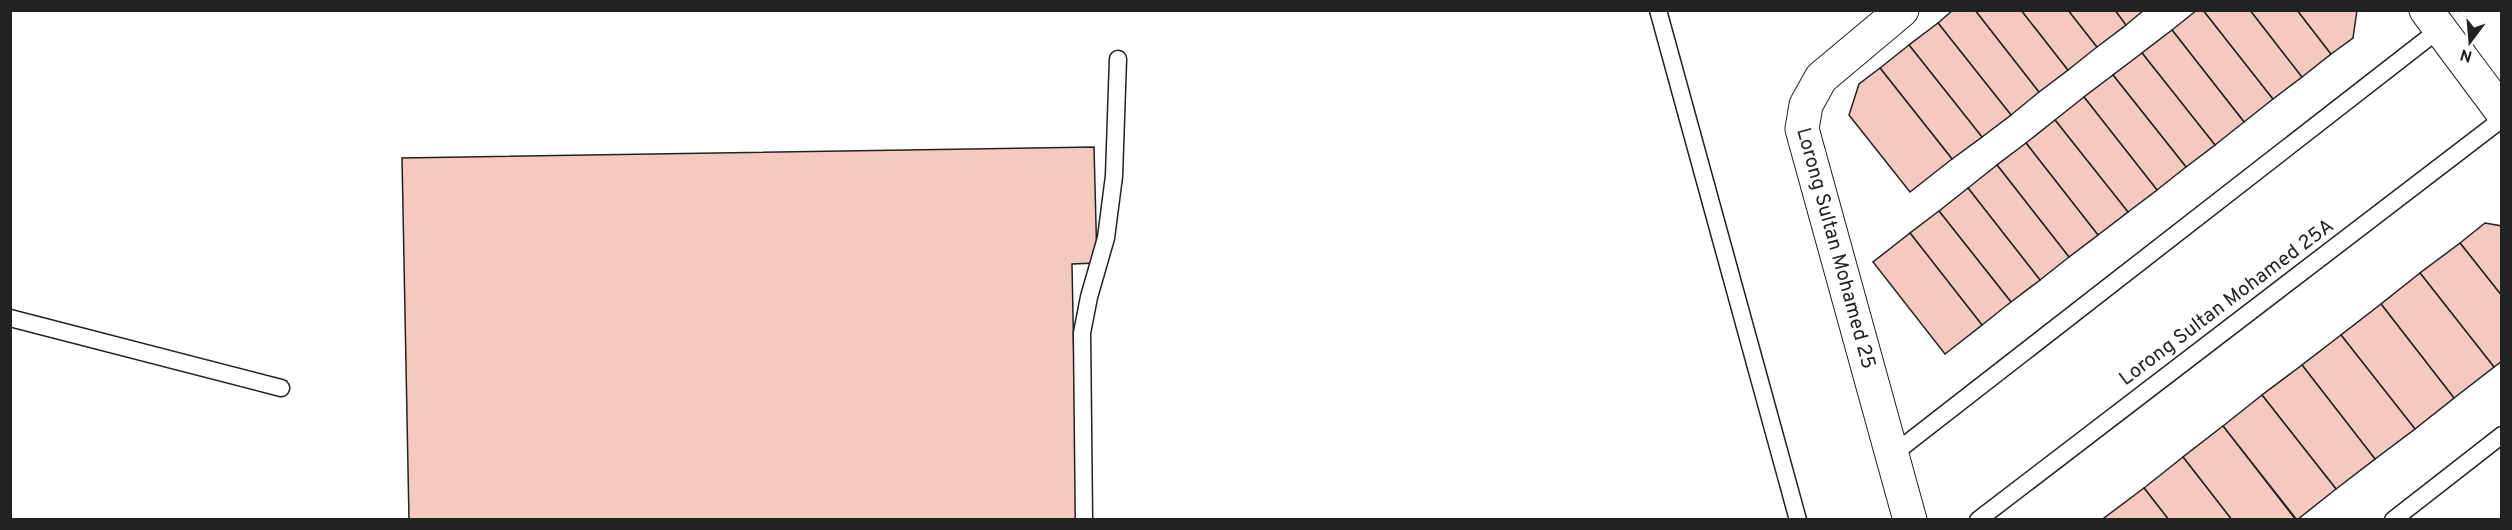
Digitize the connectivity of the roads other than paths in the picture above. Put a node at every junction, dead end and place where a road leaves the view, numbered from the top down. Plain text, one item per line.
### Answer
1 (1658, 10) edge
2 (1902, 10) edge
3 (2433, 20) edge
4 (1118, 59) dead end
5 (2502, 112) edge
6 (2502, 119) edge
7 (10, 318) edge
8 (281, 388) dead end
9 (2502, 435) edge
10 (1892, 455) junction
11 (1084, 519) edge
12 (1798, 519) edge
13 (1910, 519) edge
14 (1978, 519) edge
15 (2393, 519) edge

1 - 12 lane
2 - 10 street, Lorong Sultan Mohamed 25
3 - 5 street
3 - 10 lane
4 - 11 lane
6 - 14 lane, Lorong Sultan Mohamed 25A
7 - 8 lane
9 - 15 lane
10 - 13 street, Lorong Sultan Mohamed 25

